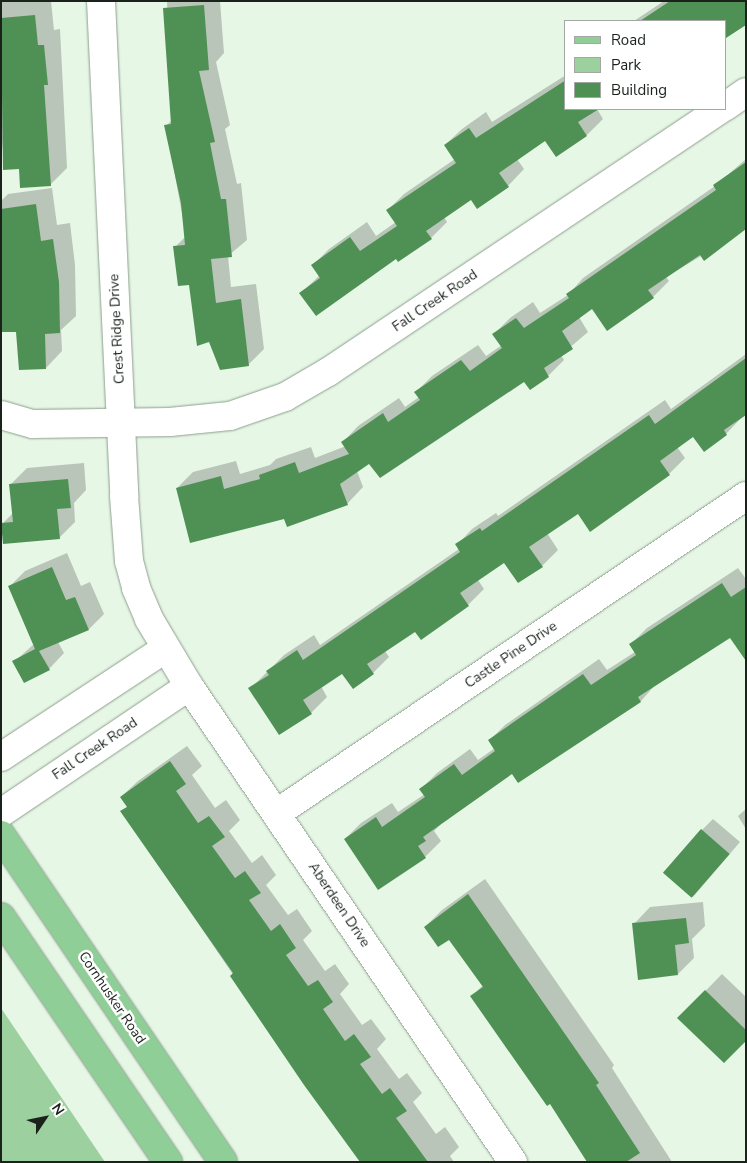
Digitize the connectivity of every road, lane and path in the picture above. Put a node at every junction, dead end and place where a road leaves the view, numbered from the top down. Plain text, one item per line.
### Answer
1 (101, 1) edge
2 (746, 92) edge
3 (727, 105) edge
4 (721, 110) edge
5 (1, 415) edge
6 (122, 424) junction
7 (746, 496) edge
8 (165, 649) junction
9 (188, 686) junction
10 (1, 757) edge
11 (1, 813) edge
12 (277, 813) junction
13 (1, 835) edge
14 (1, 917) edge
15 (168, 1162) edge
16 (223, 1162) edge
17 (512, 1162) edge

1 - 6 street, Crest Ridge Drive
2 - 3 street
4 - 6 street, Fall Creek Road
5 - 6 street
6 - 8 street, Crest Ridge Drive
7 - 12 street, Castle Pine Drive
8 - 9 street, Aberdeen Drive
8 - 10 street
9 - 11 street, Fall Creek Road
9 - 12 street, Aberdeen Drive
12 - 17 street, Aberdeen Drive
13 - 16 main road, Cornhusker Road
14 - 15 main road

